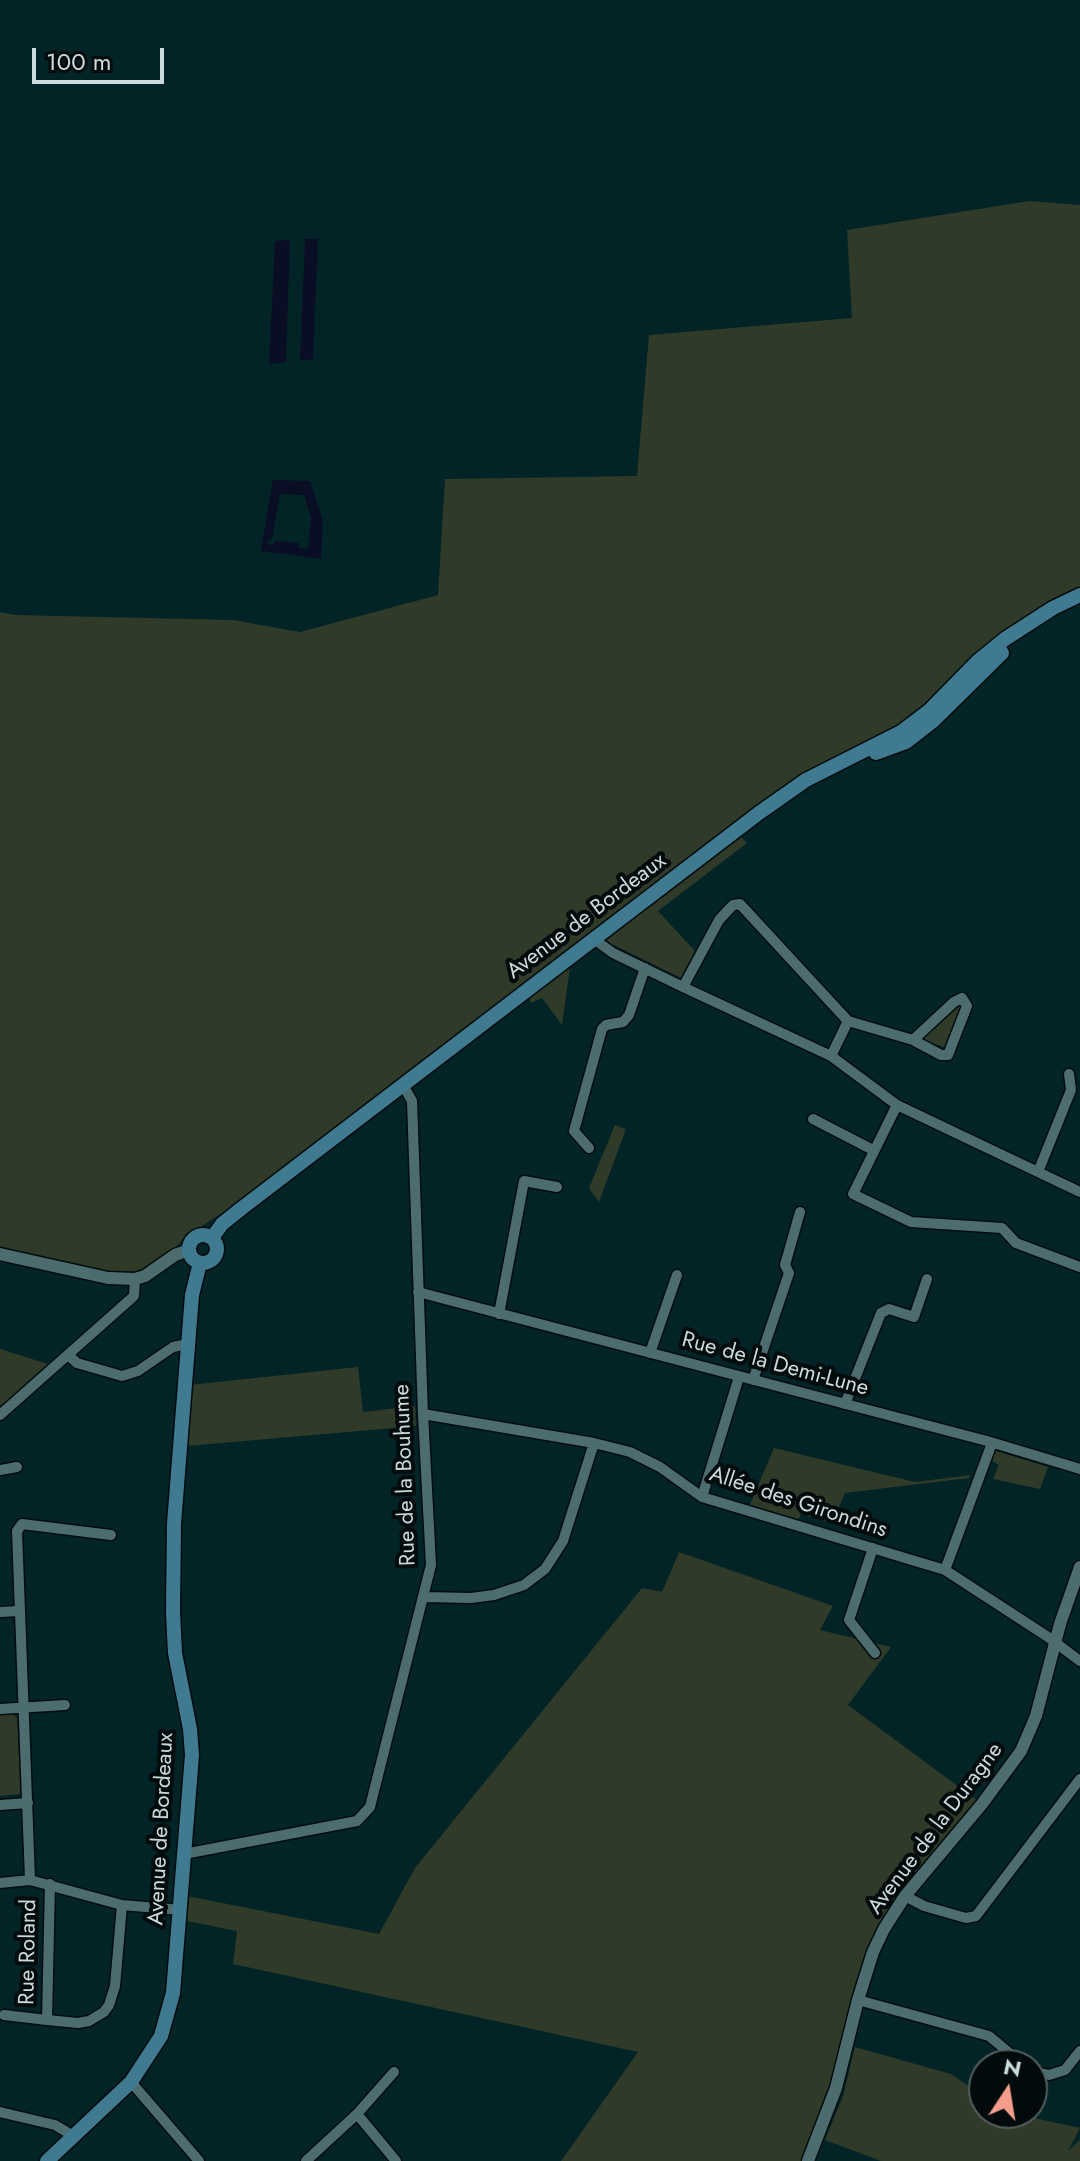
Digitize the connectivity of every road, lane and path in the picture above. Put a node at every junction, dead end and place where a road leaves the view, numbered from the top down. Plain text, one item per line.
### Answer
1 (1080, 596) edge
2 (786, 796) junction
3 (595, 940) junction
4 (645, 968) junction
5 (683, 987) junction
6 (848, 1021) junction
7 (913, 1040) junction
8 (831, 1056) junction
9 (1069, 1074) dead end
10 (403, 1085) junction
11 (897, 1105) junction
12 (813, 1119) dead end
13 (589, 1148) dead end
14 (873, 1150) junction
15 (1038, 1172) junction
16 (557, 1187) dead end
17 (1080, 1192) edge
18 (800, 1212) dead end
19 (212, 1238) junction
20 (189, 1250) junction
21 (0, 1254) edge
22 (200, 1263) junction
23 (1080, 1267) edge
24 (677, 1275) dead end
25 (135, 1279) junction
26 (927, 1279) dead end
27 (418, 1292) junction
28 (499, 1314) junction
29 (188, 1344) junction
30 (650, 1353) junction
31 (64, 1359) junction
32 (739, 1377) junction
33 (753, 1380) junction
34 (845, 1404) junction
35 (423, 1414) junction
36 (0, 1415) edge
37 (594, 1443) junction
38 (992, 1443) junction
39 (17, 1467) dead end
40 (1080, 1469) edge
41 (0, 1470) edge
42 (702, 1497) junction
43 (111, 1535) dead end
44 (873, 1548) junction
45 (1080, 1567) edge
46 (945, 1570) junction
47 (425, 1597) junction
48 (19, 1611) junction
49 (0, 1612) edge
50 (1054, 1642) junction
51 (875, 1653) dead end
52 (1080, 1661) edge
53 (65, 1705) dead end
54 (24, 1707) junction
55 (0, 1709) edge
56 (1080, 1779) edge
57 (28, 1803) junction
58 (0, 1805) edge
59 (184, 1854) junction
60 (30, 1880) junction
61 (0, 1883) edge
62 (50, 1884) junction
63 (905, 1896) junction
64 (122, 1905) junction
65 (181, 1910) junction
66 (858, 2000) junction
67 (4, 2015) dead end
68 (47, 2020) junction
69 (1005, 2049) edge
70 (1080, 2051) edge
71 (394, 2072) dead end
72 (1048, 2075) edge
73 (131, 2082) junction
74 (0, 2112) edge
75 (357, 2114) junction
76 (75, 2137) junction
77 (47, 2161) edge
78 (199, 2161) edge
79 (306, 2161) edge
80 (396, 2161) edge
81 (808, 2161) edge

1 - 2 main road, Avenue de Bordeaux
1 - 2 main road
2 - 3 main road, Avenue de Bordeaux
3 - 4 street
3 - 10 main road, Avenue de Bordeaux
4 - 5 street
4 - 13 street
5 - 6 street
5 - 8 street
6 - 7 street
6 - 8 street
7 - 7 street
8 - 11 street
9 - 15 street
10 - 19 main road, Avenue de Bordeaux
10 - 27 street, Rue de la Bouhume
11 - 14 street
11 - 15 street
12 - 14 street
14 - 23 street
15 - 17 street
16 - 28 street
18 - 33 street
19 - 20 main road
19 - 22 main road
20 - 22 main road
20 - 25 street
21 - 25 street
22 - 29 main road, Avenue de Bordeaux
24 - 30 street
25 - 31 street
26 - 34 street
27 - 28 street, Rue de la Demi-Lune
27 - 35 street, Rue de la Bouhume
28 - 30 street, Rue de la Demi-Lune
29 - 31 street
29 - 59 main road, Avenue de Bordeaux
30 - 32 street, Rue de la Demi-Lune
31 - 36 street
32 - 33 street, Rue de la Demi-Lune
32 - 42 street
33 - 34 street, Rue de la Demi-Lune
34 - 38 street, Rue de la Demi-Lune
35 - 37 street, Allée des Girondins
35 - 47 street, Rue de la Bouhume
37 - 42 street, Allée des Girondins
37 - 47 street
38 - 40 street, Rue de la Demi-Lune
38 - 46 street
39 - 41 street
42 - 44 street, Allée des Girondins
43 - 48 street
44 - 46 street, Allée des Girondins
44 - 51 street
45 - 50 street, Avenue de la Duragne
46 - 50 street, Allée des Girondins
47 - 59 street, Rue de la Bouhume
48 - 49 street
48 - 54 street
50 - 52 street, Allée des Girondins
50 - 63 street, Avenue de la Duragne
53 - 54 street
54 - 55 street
54 - 57 street
56 - 63 street
57 - 58 street
57 - 60 street
59 - 65 main road, Avenue de Bordeaux
60 - 61 street
60 - 62 street
62 - 64 street
62 - 68 street, Rue Roland
63 - 66 street, Avenue de la Duragne
64 - 65 street
64 - 68 street, Rue Roland
65 - 73 main road, Avenue de Bordeaux
66 - 69 street
66 - 81 street, Avenue de la Duragne
67 - 68 street, Rue Roland
70 - 72 street
71 - 75 street
73 - 76 main road, Avenue de Bordeaux
73 - 78 street
74 - 76 street
75 - 79 street
75 - 80 street
76 - 77 main road, Avenue de Bordeaux

